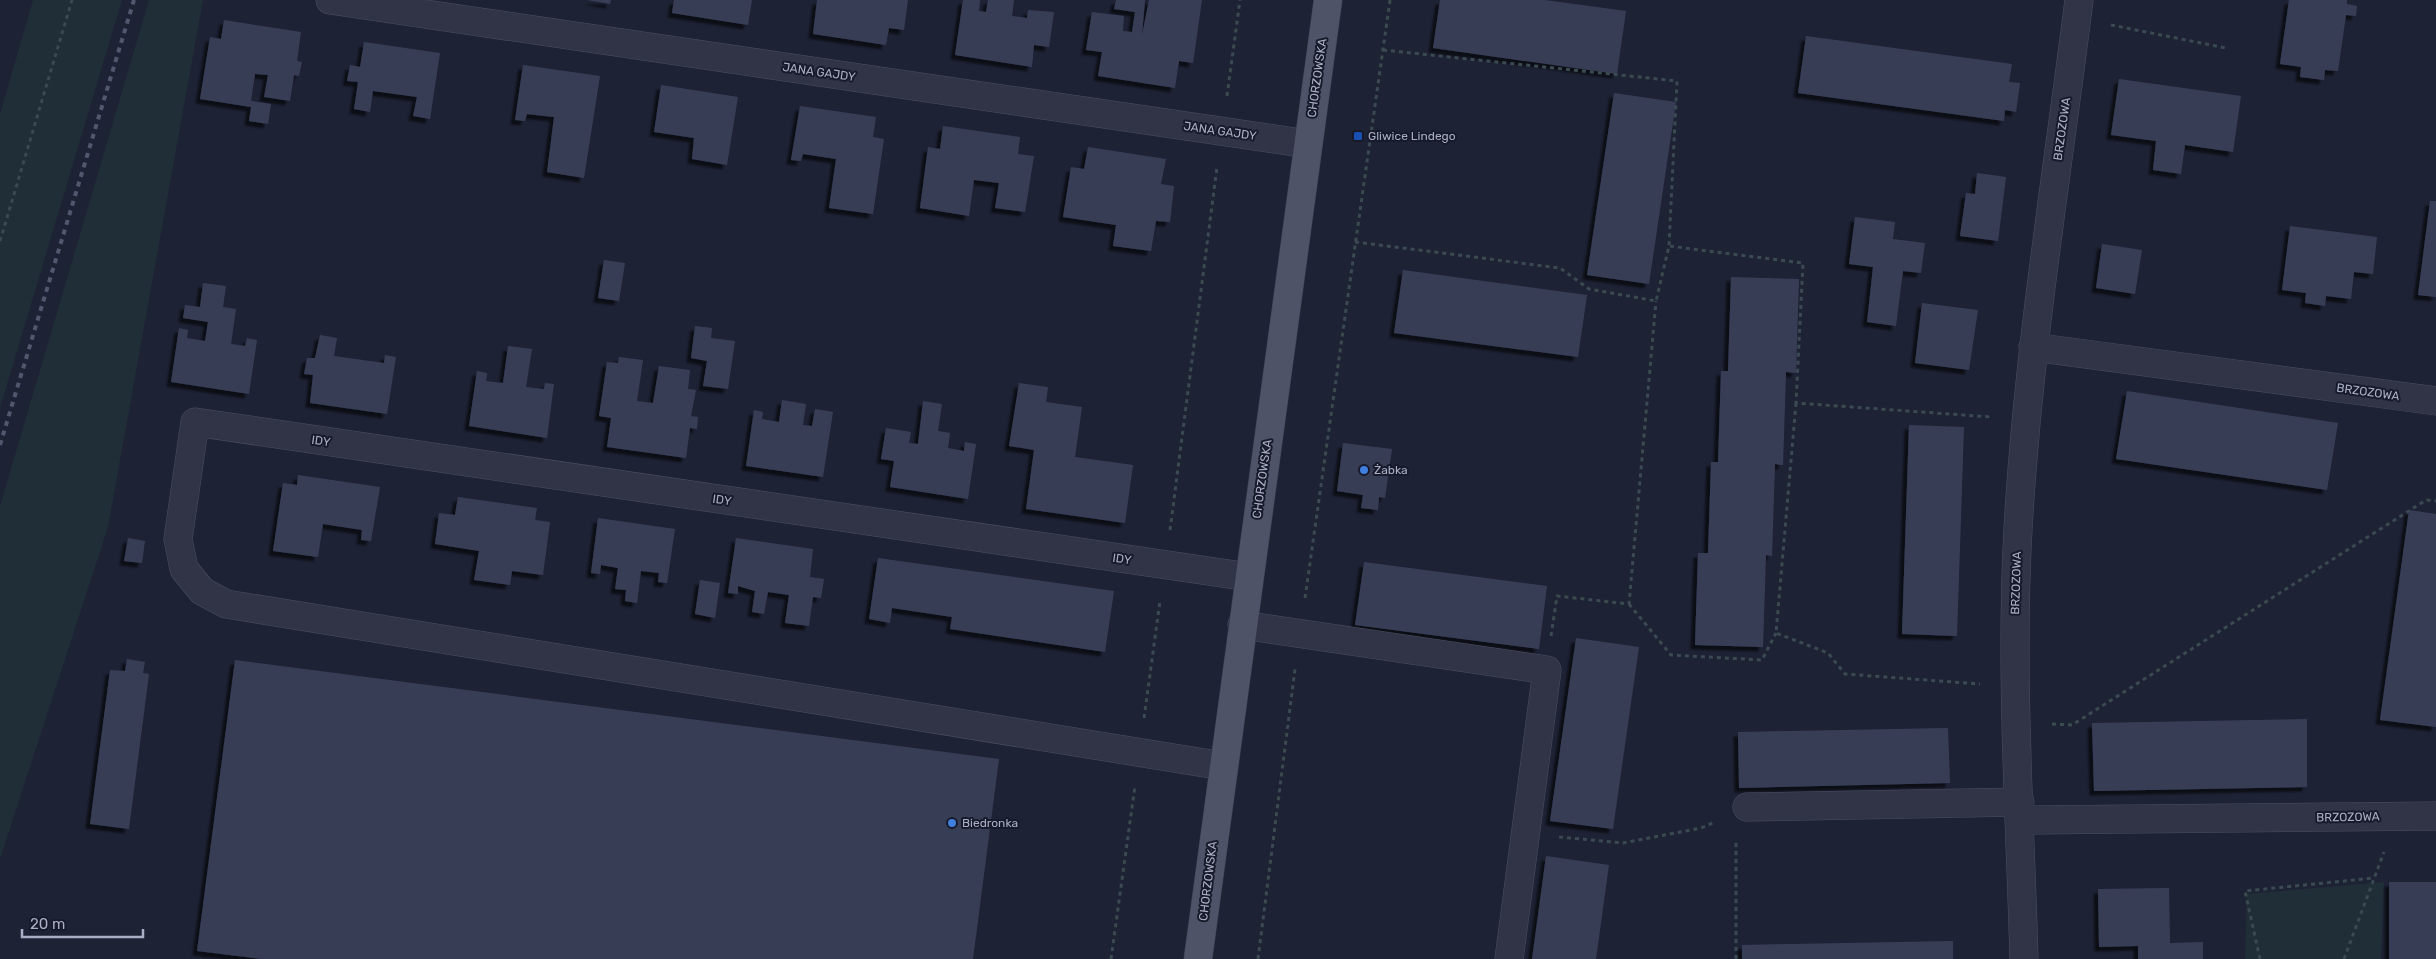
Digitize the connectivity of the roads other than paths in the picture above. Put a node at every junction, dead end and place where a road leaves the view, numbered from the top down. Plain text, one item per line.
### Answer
1 (330, 0) edge
2 (1328, 0) edge
3 (2079, 0) edge
4 (1308, 144) junction
5 (2033, 347) junction
6 (2436, 401) edge
7 (1249, 578) junction
8 (1242, 625) junction
9 (1223, 766) junction
10 (1742, 809) road end
11 (2020, 811) junction
12 (2436, 816) edge
13 (1198, 959) edge
14 (1509, 959) edge
15 (2024, 959) edge

1 - 4 street, JANA GAJDY
2 - 4 main road, CHORZOWSKA
3 - 5 street, BRZOZOWA
4 - 7 main road, CHORZOWSKA
5 - 6 street, BRZOZOWA
5 - 11 street, BRZOZOWA
7 - 8 main road, CHORZOWSKA
7 - 9 street, IDY
8 - 9 main road, CHORZOWSKA
8 - 14 street
9 - 13 main road, CHORZOWSKA
10 - 11 street
11 - 12 street, BRZOZOWA
11 - 15 street, BRZOZOWA

